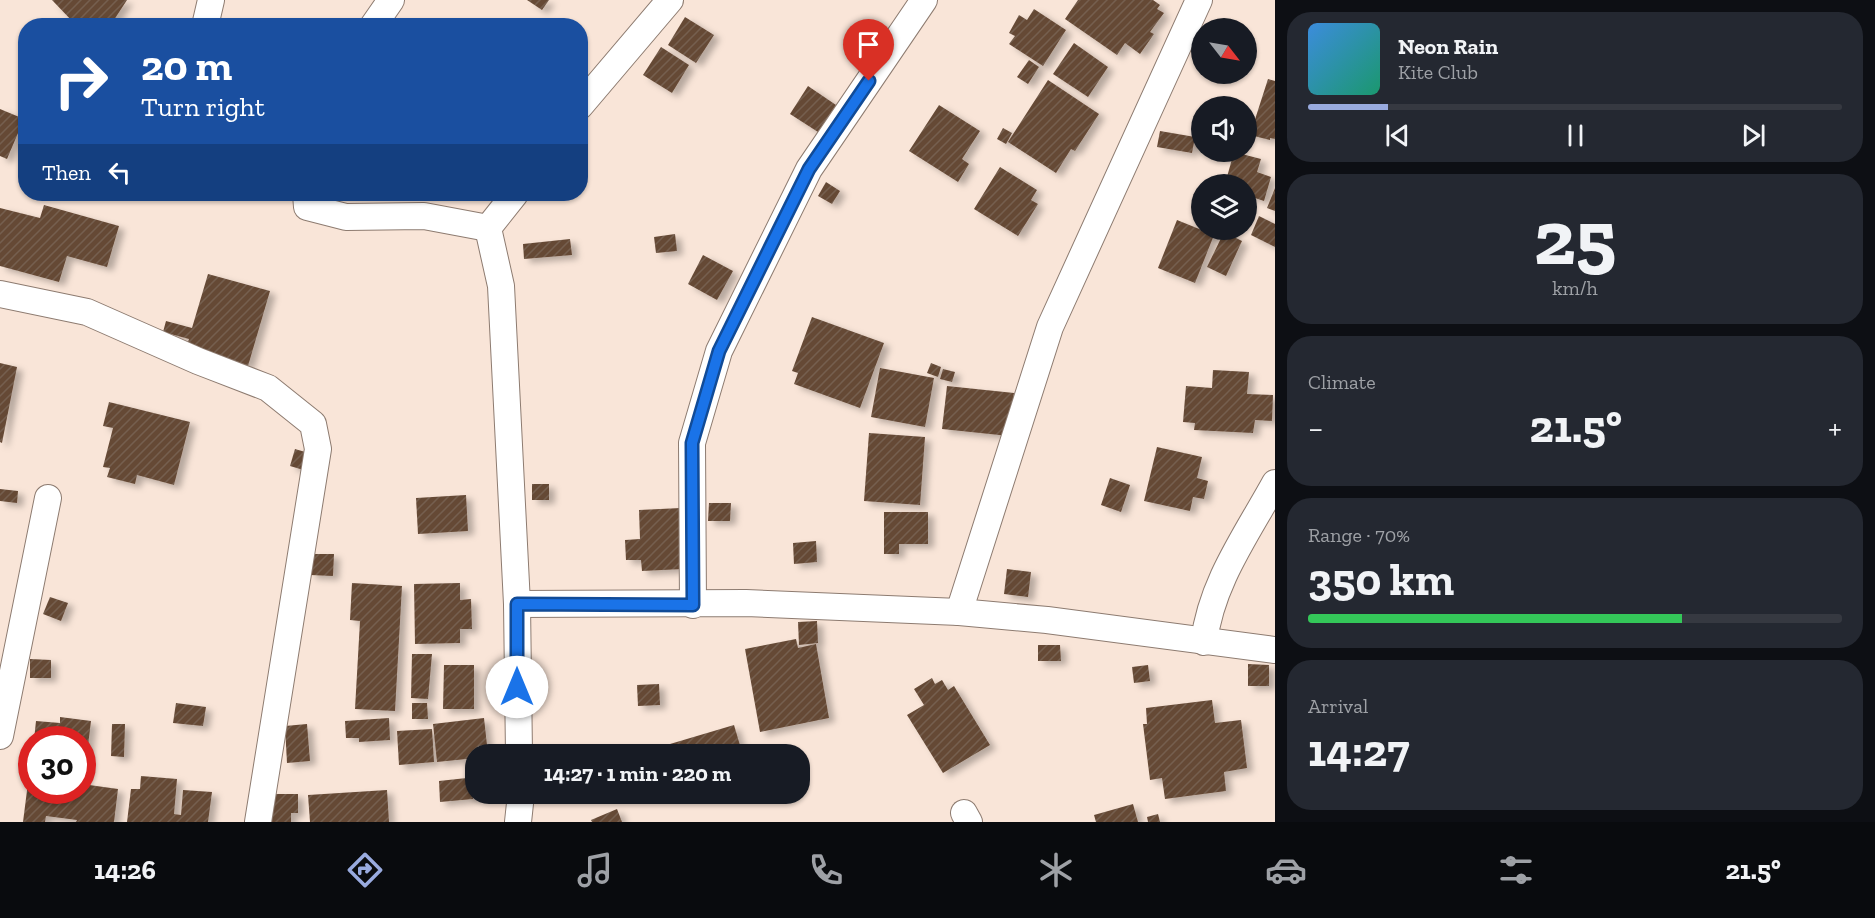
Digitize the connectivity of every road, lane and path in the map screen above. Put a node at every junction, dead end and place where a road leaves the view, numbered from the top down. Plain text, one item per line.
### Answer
1 (211, 0) edge
2 (392, 0) edge
3 (670, 0) edge
4 (924, 0) edge
5 (1200, 0) edge
6 (207, 18) edge
7 (379, 18) edge
8 (588, 97) edge
9 (307, 201) edge
10 (509, 201) edge
11 (488, 228) junction
12 (0, 294) edge
13 (1275, 483) edge
14 (48, 498) dead end
15 (517, 604) junction
16 (693, 605) junction
17 (959, 612) junction
18 (1204, 642) junction
19 (1275, 650) edge
20 (0, 736) edge
21 (519, 744) edge
22 (520, 804) edge
23 (258, 822) edge
24 (518, 822) edge

1 - 6 street
2 - 7 street
3 - 8 street
4 - 16 street
5 - 17 street
9 - 11 street
10 - 11 street
11 - 15 street
12 - 23 street
13 - 18 street
14 - 20 street
15 - 16 street
15 - 21 street
16 - 17 street
17 - 18 street
18 - 19 street
22 - 24 street

